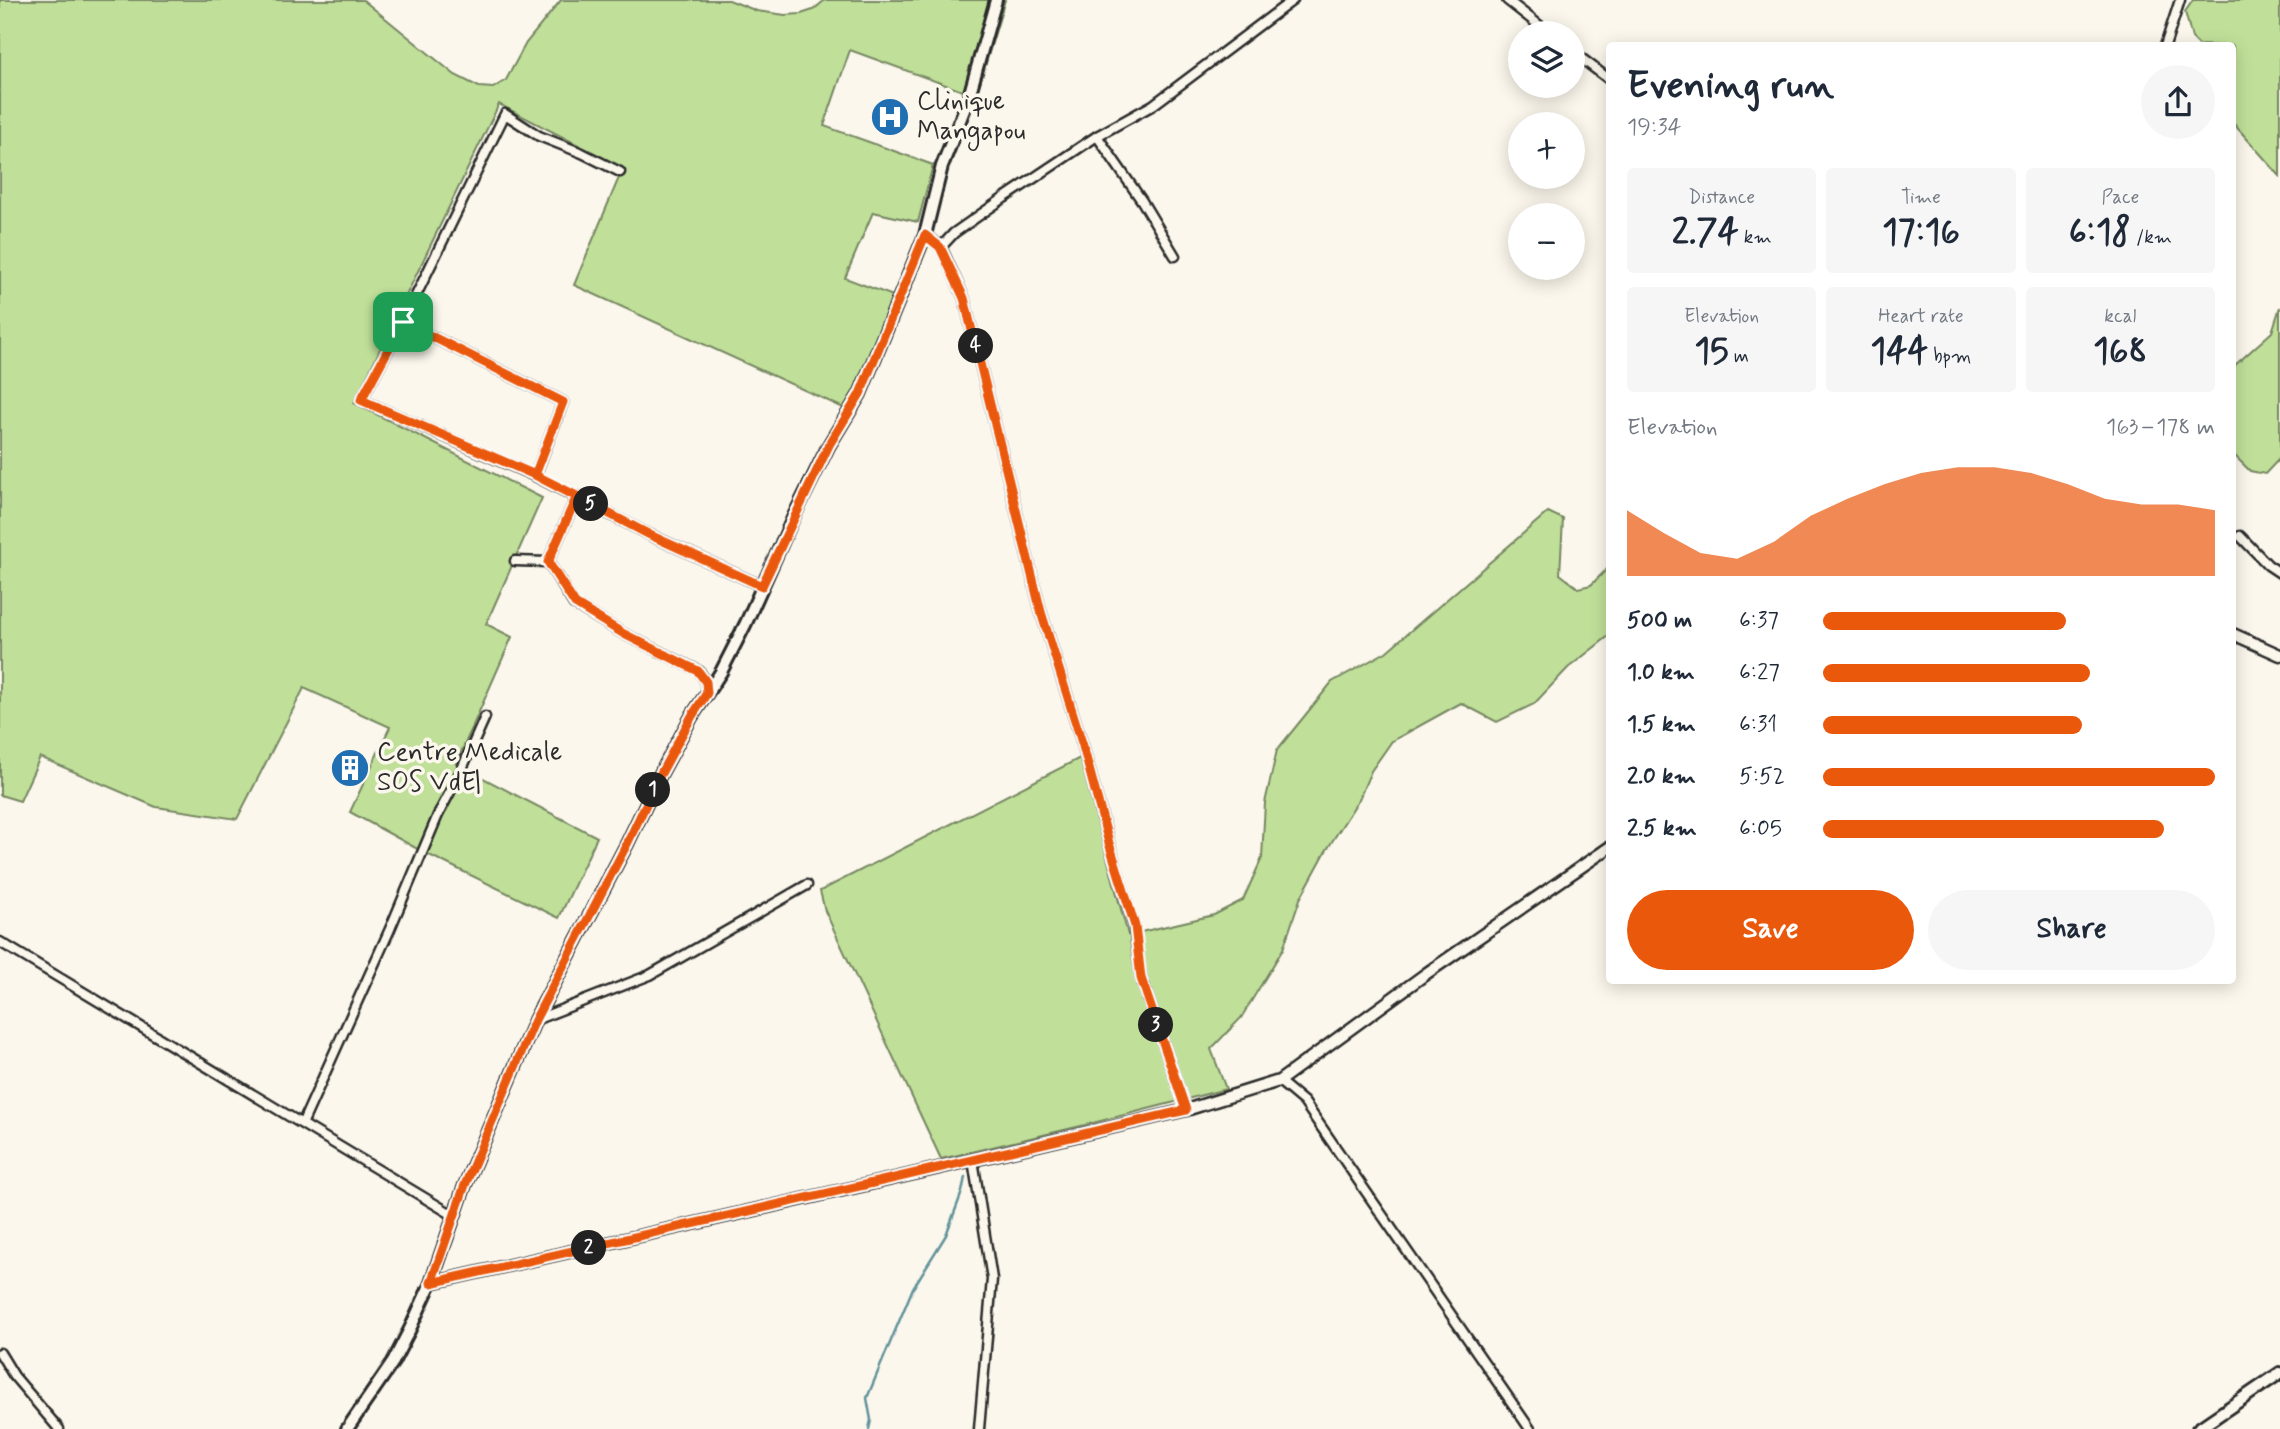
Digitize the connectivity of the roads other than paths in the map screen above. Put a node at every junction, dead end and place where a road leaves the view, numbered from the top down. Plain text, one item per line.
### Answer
1 (996, 0) edge
2 (1293, 0) edge
3 (1507, 0) edge
4 (2180, 0) edge
5 (1534, 21) edge
6 (2166, 42) edge
7 (1585, 61) edge
8 (1606, 77) edge
9 (1097, 136) junction
10 (620, 172) dead end
11 (925, 235) junction
12 (940, 247) junction
13 (1175, 256) dead end
14 (403, 322) junction
15 (535, 475) junction
16 (577, 496) junction
17 (2240, 536) dead end
18 (515, 561) dead end
19 (548, 562) junction
20 (2280, 573) edge
21 (762, 586) junction
22 (2236, 635) edge
23 (2280, 654) edge
24 (707, 693) junction
25 (485, 717) dead end
26 (1606, 850) edge
27 (807, 885) dead end
28 (0, 942) edge
29 (535, 1020) junction
30 (1279, 1081) junction
31 (1186, 1110) junction
32 (303, 1122) junction
33 (973, 1160) junction
34 (453, 1215) junction
35 (431, 1283) junction
36 (0, 1353) edge
37 (2280, 1373) edge
38 (59, 1429) edge
39 (347, 1429) edge
40 (979, 1429) edge
41 (1530, 1429) edge
42 (2199, 1429) edge

1 - 11 main road
2 - 9 street
3 - 5 street
4 - 6 street
7 - 8 street
9 - 12 street
9 - 13 street
10 - 14 street
11 - 12 street
11 - 21 main road
12 - 31 street
14 - 15 street
14 - 15 street
15 - 16 street
16 - 19 street
16 - 21 street
17 - 20 street
18 - 19 street
19 - 24 street
21 - 24 main road
22 - 23 street
24 - 29 main road
25 - 32 street
26 - 30 street
27 - 29 street
28 - 32 street
29 - 34 main road
30 - 31 street
30 - 41 street
31 - 33 street
32 - 34 street
33 - 35 street
33 - 40 street
34 - 35 main road
35 - 39 main road
36 - 38 street
37 - 42 main road

